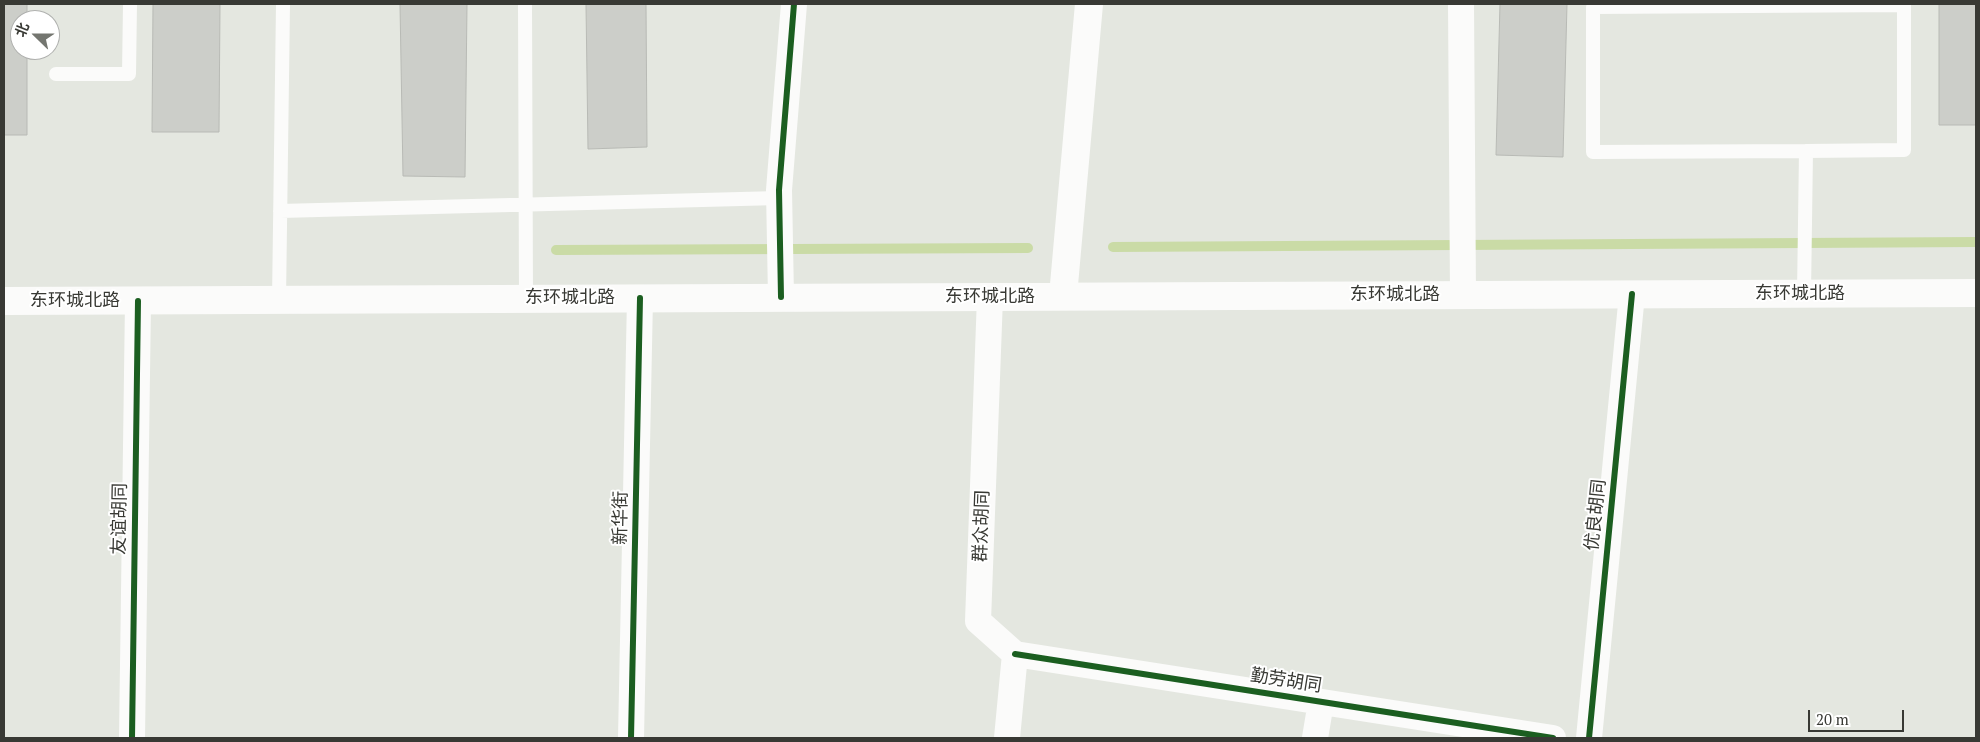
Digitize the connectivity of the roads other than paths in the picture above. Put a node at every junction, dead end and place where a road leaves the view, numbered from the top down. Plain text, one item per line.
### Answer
1 (130, 4) edge
2 (283, 4) edge
3 (525, 4) edge
4 (794, 4) edge
5 (1089, 4) edge
6 (1462, 4) edge
7 (56, 74) dead end
8 (1806, 151) junction
9 (779, 198) junction
10 (526, 206) junction
11 (280, 211) junction
12 (1976, 293) edge
13 (1632, 294) junction
14 (1804, 294) junction
15 (1463, 295) junction
16 (1062, 296) junction
17 (990, 297) junction
18 (526, 298) junction
19 (640, 298) junction
20 (781, 298) junction
21 (279, 300) junction
22 (4, 301) edge
23 (138, 301) junction
24 (1015, 654) junction
25 (1321, 702) junction
26 (132, 738) edge
27 (631, 738) edge
28 (1007, 738) edge
29 (1316, 738) edge
30 (1553, 738) edge
31 (1589, 738) edge

1 - 7 lane
2 - 11 lane
3 - 10 lane
4 - 9 street
5 - 16 main road
6 - 15 street
8 - 8 lane
8 - 14 lane
9 - 10 lane
9 - 20 street
10 - 11 lane
10 - 18 lane
11 - 21 lane
12 - 14 main road, 东环城北路
13 - 14 main road, 东环城北路
13 - 15 main road, 东环城北路
13 - 31 street, 优良胡同
15 - 16 main road, 东环城北路
16 - 17 main road, 东环城北路
17 - 20 main road, 东环城北路
17 - 24 street, 群众胡同
18 - 19 main road, 东环城北路
18 - 21 main road, 东环城北路
19 - 20 main road, 东环城北路
19 - 27 street, 新华街
21 - 23 main road, 东环城北路
22 - 23 main road, 东环城北路
23 - 26 street, 友谊胡同
24 - 25 street, 勤劳胡同
24 - 28 street
25 - 29 street
25 - 30 street, 勤劳胡同

